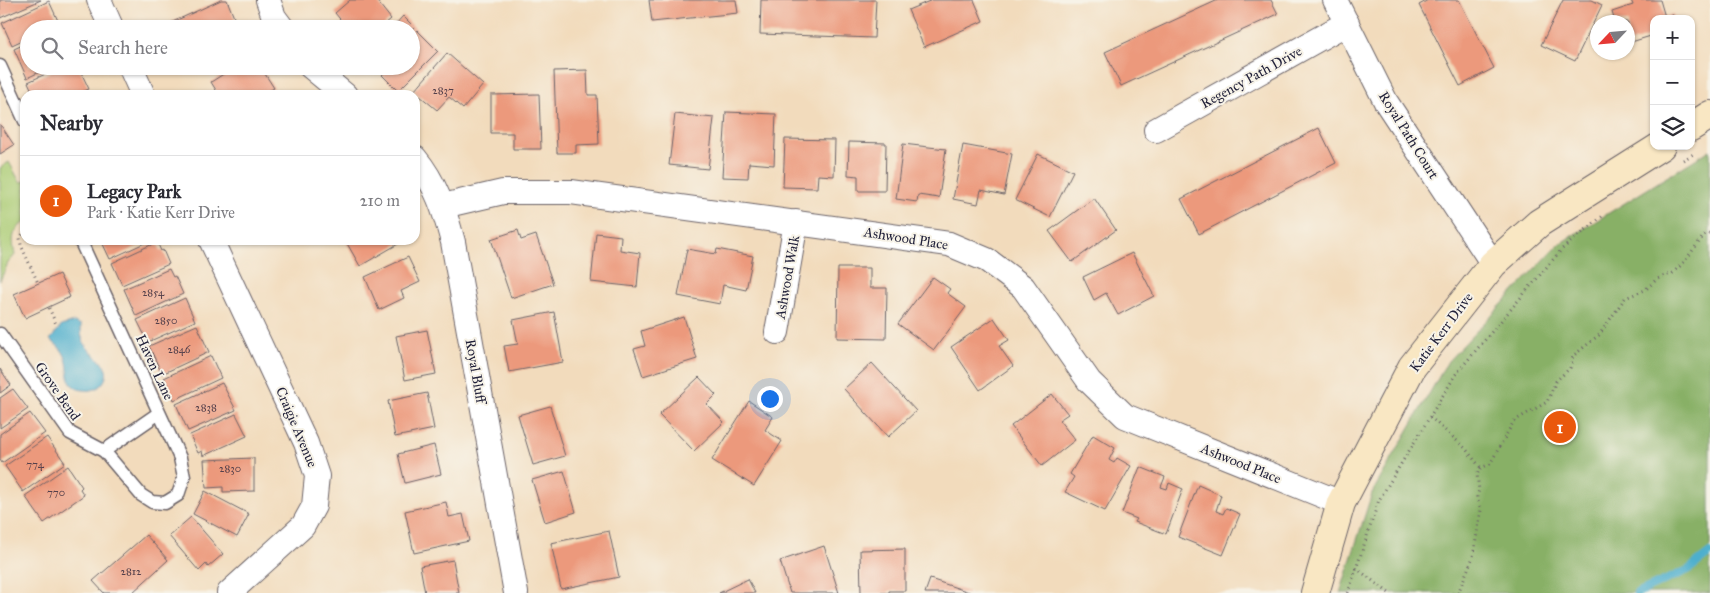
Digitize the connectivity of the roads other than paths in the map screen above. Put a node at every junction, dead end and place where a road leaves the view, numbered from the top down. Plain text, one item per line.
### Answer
1 (99, 0) edge
2 (268, 0) edge
3 (1335, 0) edge
4 (108, 20) edge
5 (275, 20) edge
6 (1347, 23) junction
7 (0, 68) edge
8 (134, 75) edge
9 (321, 75) edge
10 (141, 90) edge
11 (339, 90) edge
12 (20, 110) edge
13 (1710, 116) edge
14 (1156, 130) dead end
15 (1697, 138) edge
16 (1670, 154) edge
17 (420, 164) edge
18 (443, 206) junction
19 (796, 222) junction
20 (82, 245) edge
21 (213, 245) edge
22 (1493, 264) junction
23 (777, 332) dead end
24 (0, 334) edge
25 (159, 413) junction
26 (104, 451) junction
27 (1341, 502) junction
28 (229, 593) edge
29 (516, 593) edge
30 (1315, 593) edge

1 - 4 street
2 - 5 street
3 - 6 street, Royal Path Court
6 - 14 street, Regency Path Drive
6 - 22 street, Royal Path Court
7 - 12 lane
8 - 10 street
9 - 11 street
13 - 15 street
16 - 22 street, Katie Kerr Drive
17 - 18 street, Royal Bluff
18 - 19 street, Ashwood Place
18 - 29 street, Royal Bluff
19 - 23 street, Ashwood Walk
19 - 27 street, Ashwood Place
20 - 25 lane, Haven Lane
21 - 28 street, Craigie Avenue
22 - 27 street, Katie Kerr Drive
24 - 26 lane, Grove Bend
25 - 26 lane
25 - 26 lane, Haven Lane
27 - 30 street, Katie Kerr Drive

